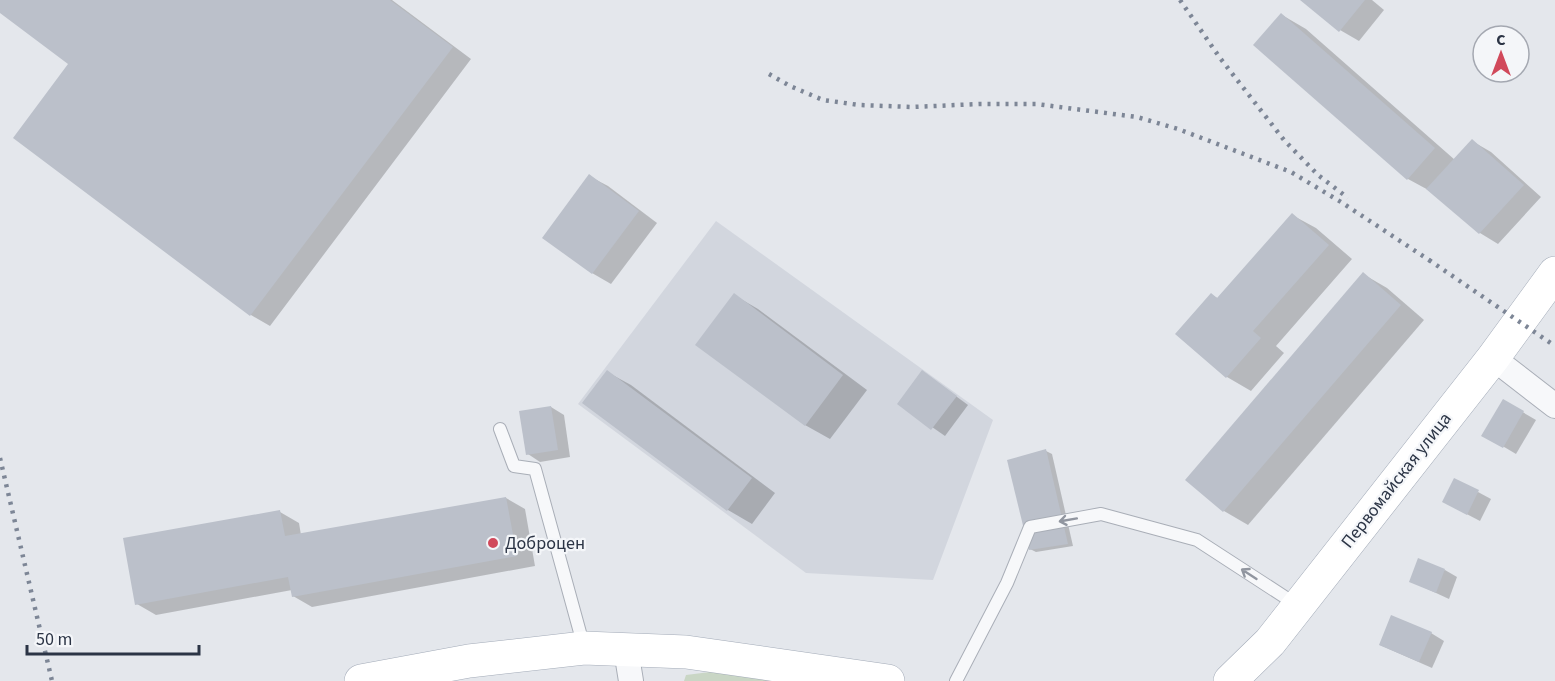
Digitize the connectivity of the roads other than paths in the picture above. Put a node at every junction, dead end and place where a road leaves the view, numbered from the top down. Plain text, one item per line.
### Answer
1 (1555, 273) edge
2 (1493, 358) junction
3 (1555, 406) edge
4 (500, 429) dead end
5 (1298, 606) junction
6 (584, 648) junction
7 (628, 666) edge
8 (361, 681) edge
9 (888, 681) edge
10 (956, 681) edge
11 (1230, 681) edge

1 - 2 main road, Первомайская улица
2 - 3 street
2 - 5 main road, Первомайская улица
4 - 6 lane
5 -> 10 lane
5 - 11 main road, Первомайская улица
6 - 7 main road
6 - 8 main road
7 - 9 main road

